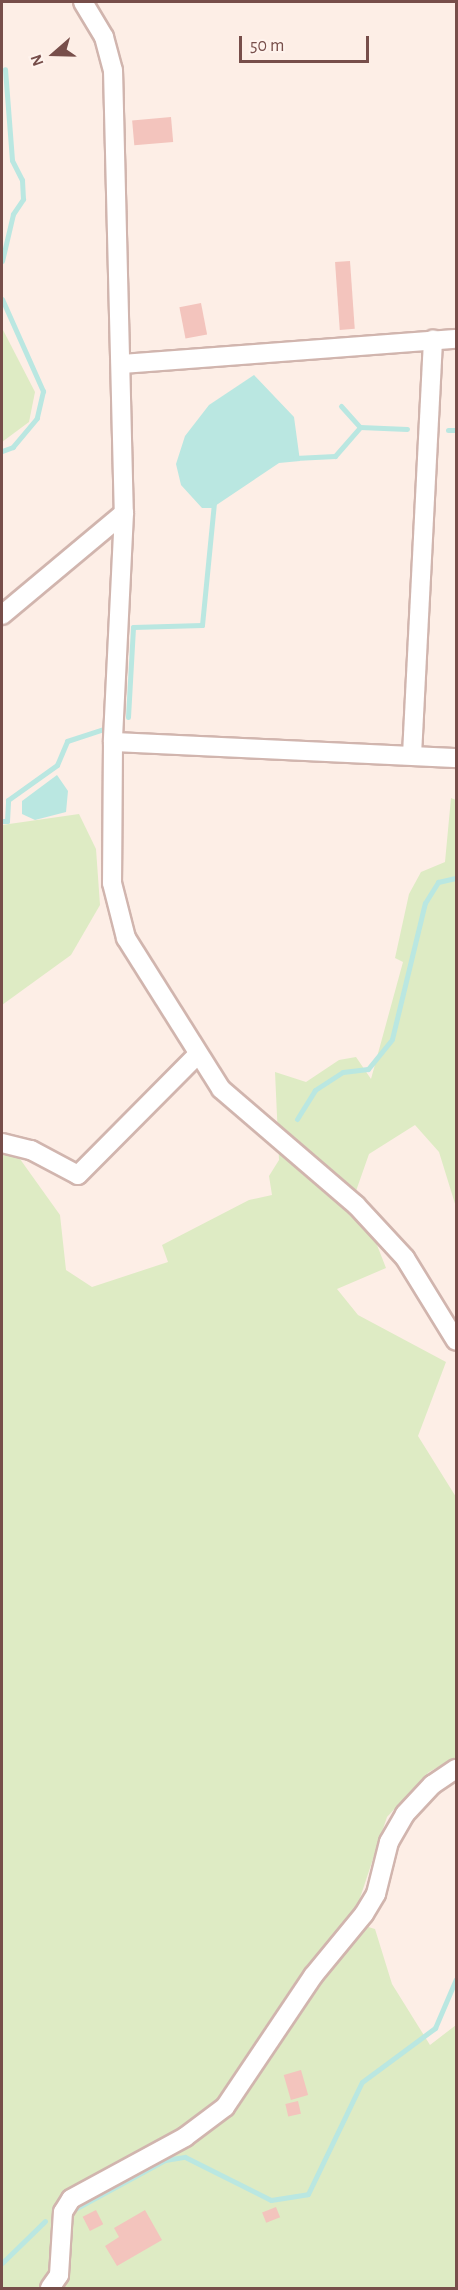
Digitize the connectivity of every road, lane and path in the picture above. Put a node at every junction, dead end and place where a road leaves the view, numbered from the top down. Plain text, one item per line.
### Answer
1 (83, 2) edge
2 (456, 339) edge
3 (433, 340) junction
4 (121, 364) junction
5 (124, 513) junction
6 (2, 615) edge
7 (112, 742) junction
8 (412, 755) junction
9 (456, 758) edge
10 (198, 1054) junction
11 (2, 1143) edge
12 (456, 1341) edge
13 (456, 1769) edge
14 (50, 2289) edge

1 - 4 street
2 - 3 street
3 - 4 street
3 - 8 street
4 - 5 street
5 - 6 street
5 - 7 street
7 - 8 street
7 - 10 street
8 - 9 street
10 - 11 street
10 - 12 street
13 - 14 street

